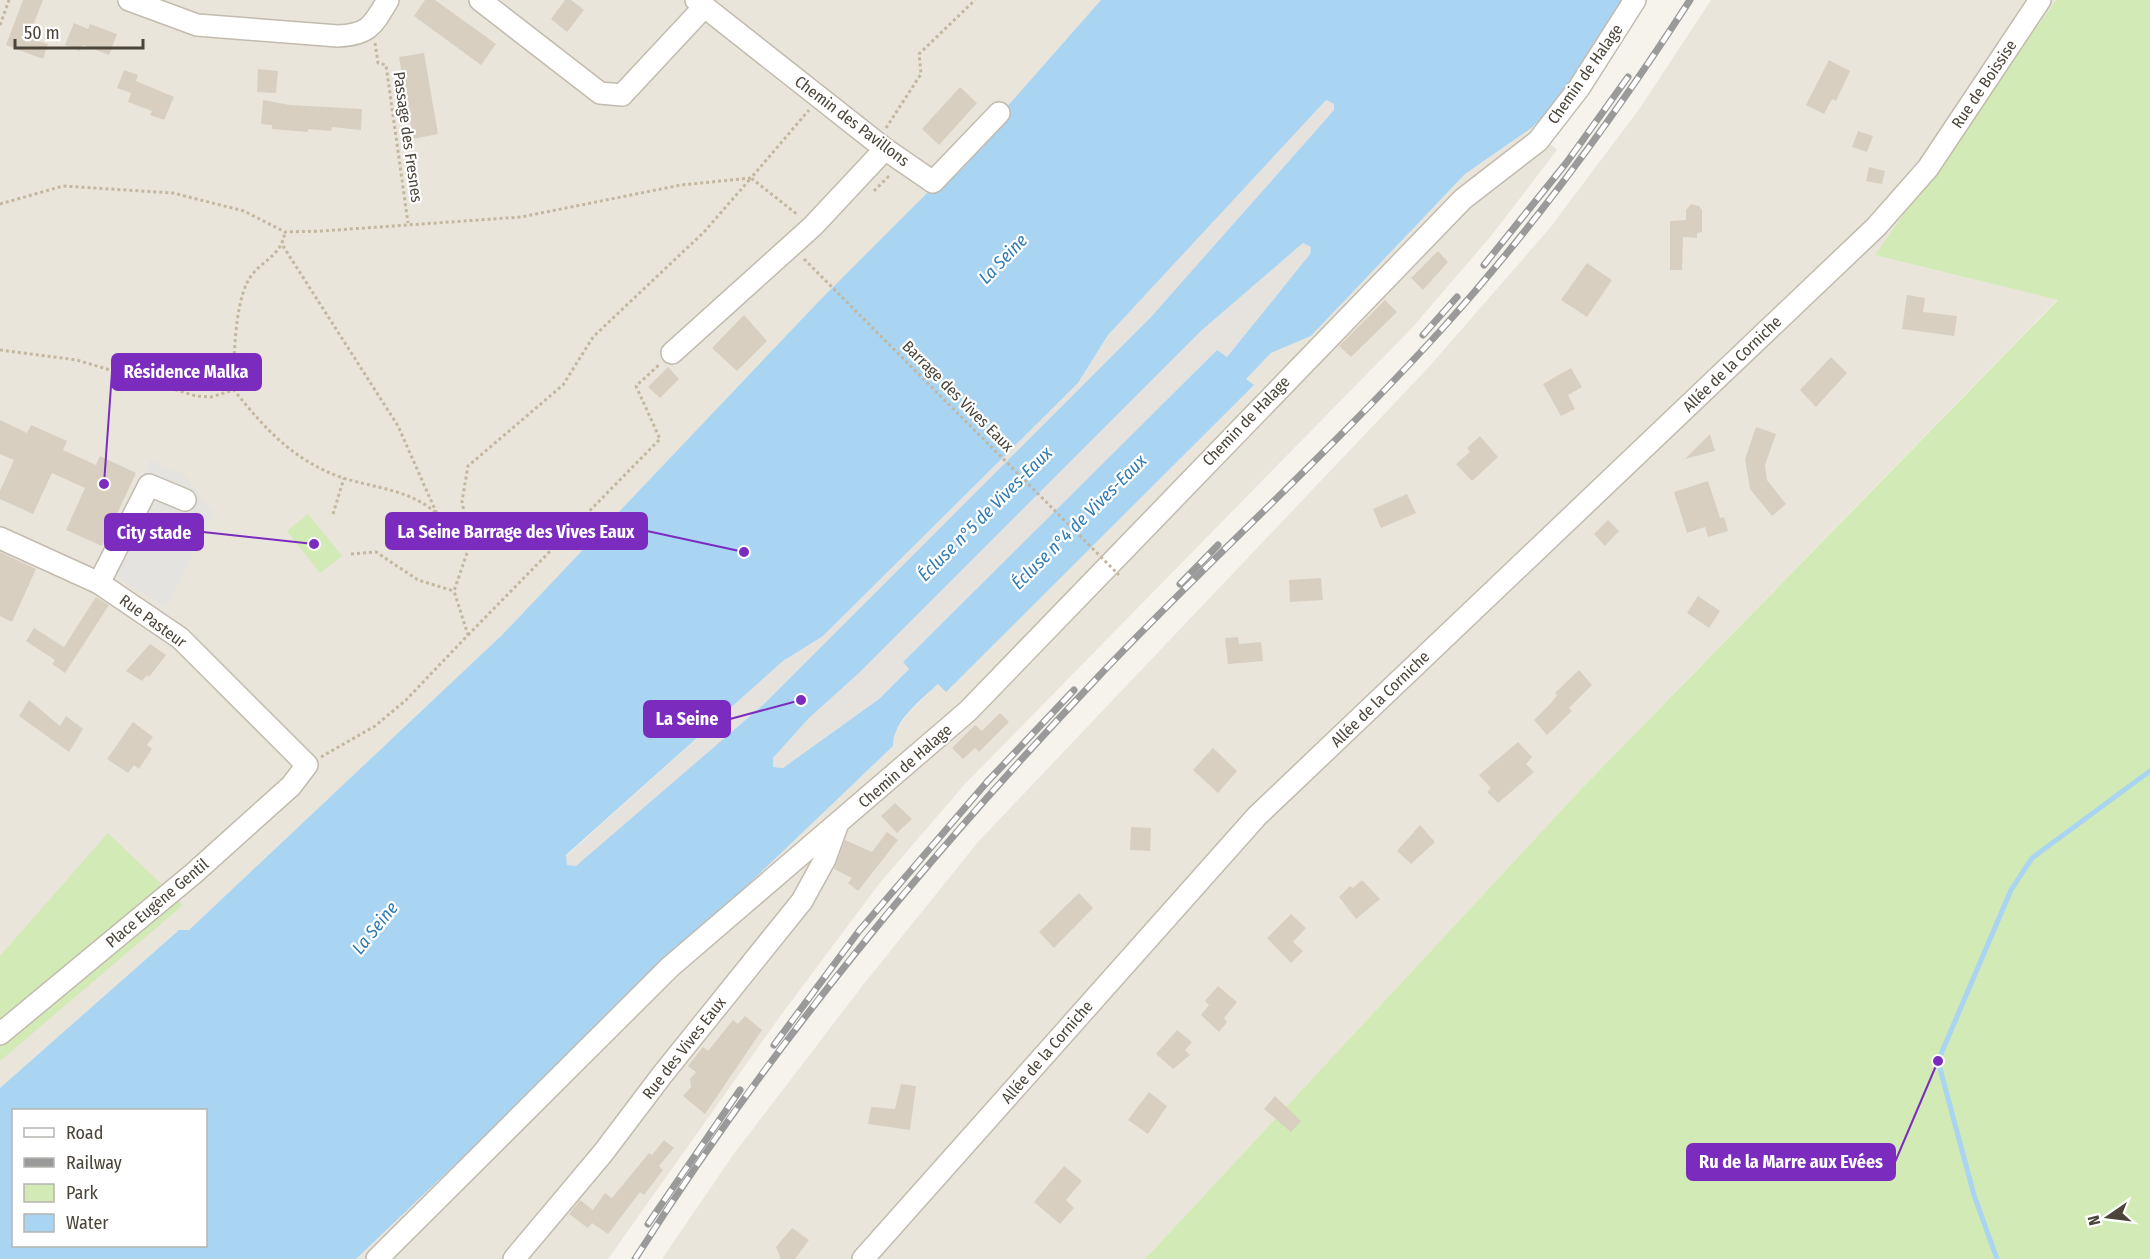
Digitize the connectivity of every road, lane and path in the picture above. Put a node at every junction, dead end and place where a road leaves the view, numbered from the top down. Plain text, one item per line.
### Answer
1 (9, 0) edge
2 (129, 0) edge
3 (388, 0) edge
4 (480, 0) edge
5 (975, 0) edge
6 (1635, 0) edge
7 (2040, 0) edge
8 (700, 3) edge
9 (0, 25) edge
10 (373, 25) junction
11 (820, 97) junction
12 (999, 113) dead end
13 (881, 145) junction
14 (1928, 168) joint
15 (751, 178) junction
16 (0, 204) edge
17 (408, 223) junction
18 (813, 226) junction
19 (285, 232) junction
20 (283, 246) junction
21 (804, 259) dead end
22 (0, 350) edge
23 (672, 353) joint
24 (234, 390) junction
25 (344, 478) junction
26 (185, 500) dead end
27 (333, 514) dead end
28 (438, 514) junction
29 (0, 538) edge
30 (470, 544) junction
31 (351, 554) dead end
32 (1119, 575) dead end
33 (99, 584) junction
34 (454, 591) junction
35 (468, 635) junction
36 (307, 765) junction
37 (837, 826) junction
38 (0, 1034) edge
39 (377, 1259) edge
40 (514, 1259) edge
41 (863, 1259) edge

1 - 9 path
2 - 10 street
3 - 10 street
4 - 8 street
5 - 13 path
6 - 37 street, Chemin de Halage
7 - 14 street, Rue de Boissise
8 - 11 street, Chemin des Pavillons
10 - 17 path, Passage des Fresnes
11 - 13 street, Chemin des Pavillons
11 - 15 path
12 - 13 street, Chemin des Pavillons
13 - 18 street
14 - 41 street, Allée de la Corniche
15 - 17 path
15 - 18 path
15 - 30 path
16 - 19 path
17 - 19 path
18 - 23 street
19 - 20 path
20 - 24 path
20 - 28 path
21 - 32 path, Barrage des Vives Eaux, bridge
22 - 24 path
23 - 35 path
24 - 25 path
25 - 27 path
25 - 28 path
26 - 33 street
28 - 30 path
29 - 33 street, Rue Pasteur
30 - 34 path
31 - 34 path
33 - 36 street, Rue Pasteur
34 - 35 path
35 - 36 path
36 - 38 street, Place Eugène Gentil
37 - 39 street, Chemin de Halage
37 - 40 street, Rue des Vives Eaux

